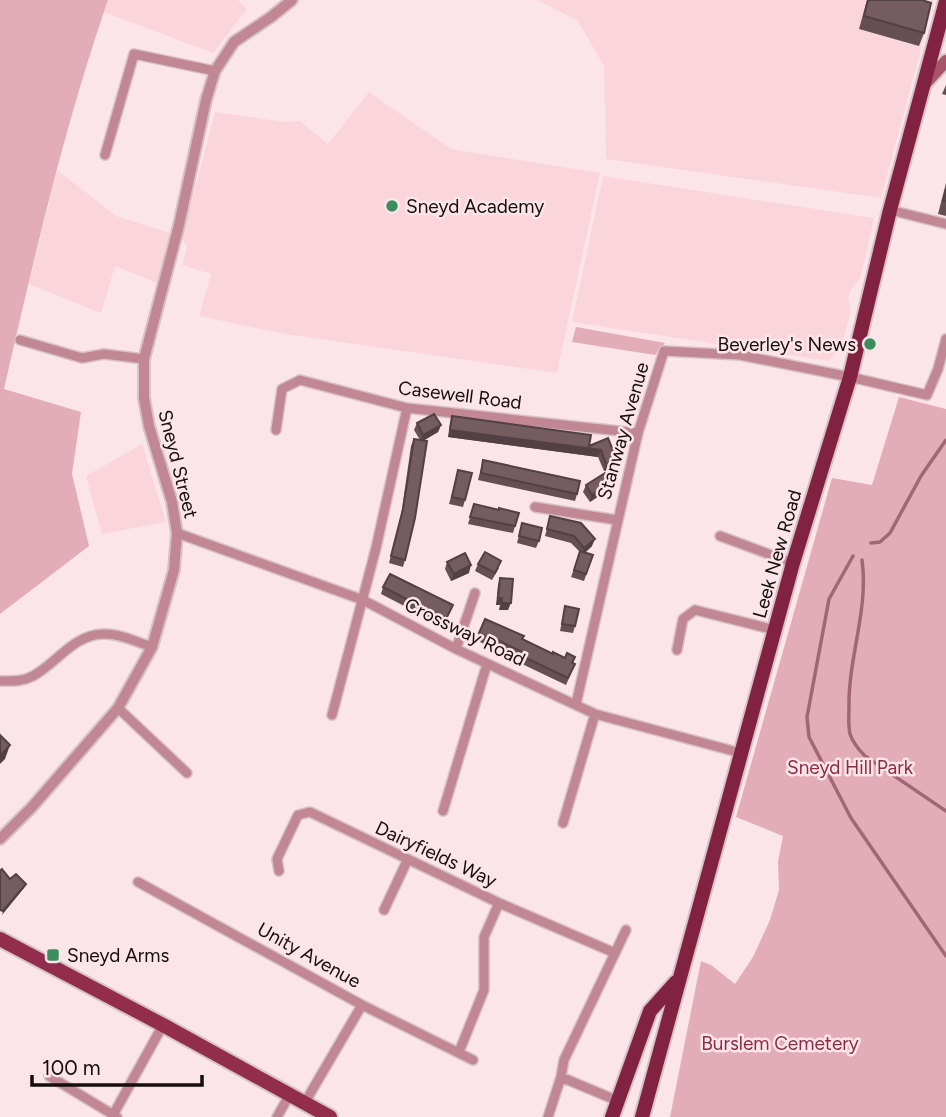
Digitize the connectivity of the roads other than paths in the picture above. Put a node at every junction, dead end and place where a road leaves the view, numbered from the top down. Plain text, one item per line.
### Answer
1 (292, 0) edge
2 (946, 1) edge
3 (946, 61) edge
4 (215, 71) junction
5 (923, 86) junction
6 (105, 155) dead end
7 (890, 210) junction
8 (946, 224) edge
9 (946, 339) edge
10 (20, 340) dead end
11 (144, 359) junction
12 (850, 376) junction
13 (407, 408) junction
14 (276, 430) dead end
15 (638, 433) junction
16 (535, 507) dead end
17 (617, 520) junction
18 (177, 533) junction
19 (720, 536) dead end
20 (793, 563) junction
21 (475, 593) dead end
22 (363, 600) junction
23 (775, 629) junction
24 (152, 647) junction
25 (456, 649) junction
26 (677, 650) dead end
27 (487, 664) junction
28 (0, 681) edge
29 (576, 705) junction
30 (118, 708) junction
31 (595, 714) junction
32 (332, 715) dead end
33 (741, 752) junction
34 (187, 773) dead end
35 (443, 811) dead end
36 (563, 823) dead end
37 (0, 839) edge
38 (407, 860) junction
39 (279, 872) dead end
40 (138, 882) dead end
41 (499, 903) junction
42 (384, 910) dead end
43 (626, 930) dead end
44 (0, 939) edge
45 (615, 953) junction
46 (677, 982) junction
47 (362, 1004) junction
48 (163, 1025) junction
49 (459, 1052) junction
50 (473, 1060) dead end
51 (49, 1076) dead end
52 (561, 1077) junction
53 (290, 1094) junction
54 (618, 1101) junction
55 (304, 1104) junction
56 (114, 1116) edge
57 (277, 1117) edge
58 (330, 1117) edge
59 (548, 1117) edge
60 (612, 1117) edge
61 (642, 1117) edge

1 - 4 street, Sneyd Street
2 - 5 highway, Leek New Road
3 - 5 main road
4 - 6 street
4 - 11 street, Sneyd Street
5 - 7 highway, Leek New Road
7 - 8 street
7 - 12 highway, Leek New Road
9 - 12 street
10 - 11 street
11 - 18 street, Sneyd Street
12 - 15 street, Stanway Avenue
12 - 20 highway, Leek New Road
13 - 14 street, Casewell Road
13 - 15 street, Casewell Road
13 - 22 street
15 - 17 street, Stanway Avenue
16 - 17 street
17 - 29 street, Stanway Avenue
18 - 22 street, Crossway Road
18 - 24 street, Sneyd Street
19 - 20 street
20 - 23 highway, Leek New Road
21 - 25 street
22 - 25 street, Crossway Road
22 - 32 street
23 - 26 street
23 - 33 highway, Leek New Road
24 - 28 street
24 - 30 street, Sneyd Street
25 - 27 street, Crossway Road
27 - 29 street, Crossway Road
27 - 35 street
29 - 31 street, Crossway Road
30 - 34 street
30 - 37 street, Sneyd Street
31 - 33 street, Crossway Road
31 - 36 street
33 - 46 highway, Leek New Road
38 - 39 street, Dairyfields Way
38 - 41 street, Dairyfields Way
38 - 42 street
40 - 47 street, Unity Avenue
41 - 45 street, Dairyfields Way
41 - 49 street
43 - 45 street
44 - 48 main road
45 - 52 street
46 - 54 highway
46 - 61 highway, Leek New Road
47 - 49 street
47 - 55 street, Unity Avenue
48 - 53 main road
48 - 56 street
49 - 50 street
51 - 56 street
52 - 54 street
52 - 59 street
53 - 55 main road
53 - 57 street
54 - 60 highway
55 - 58 main road

